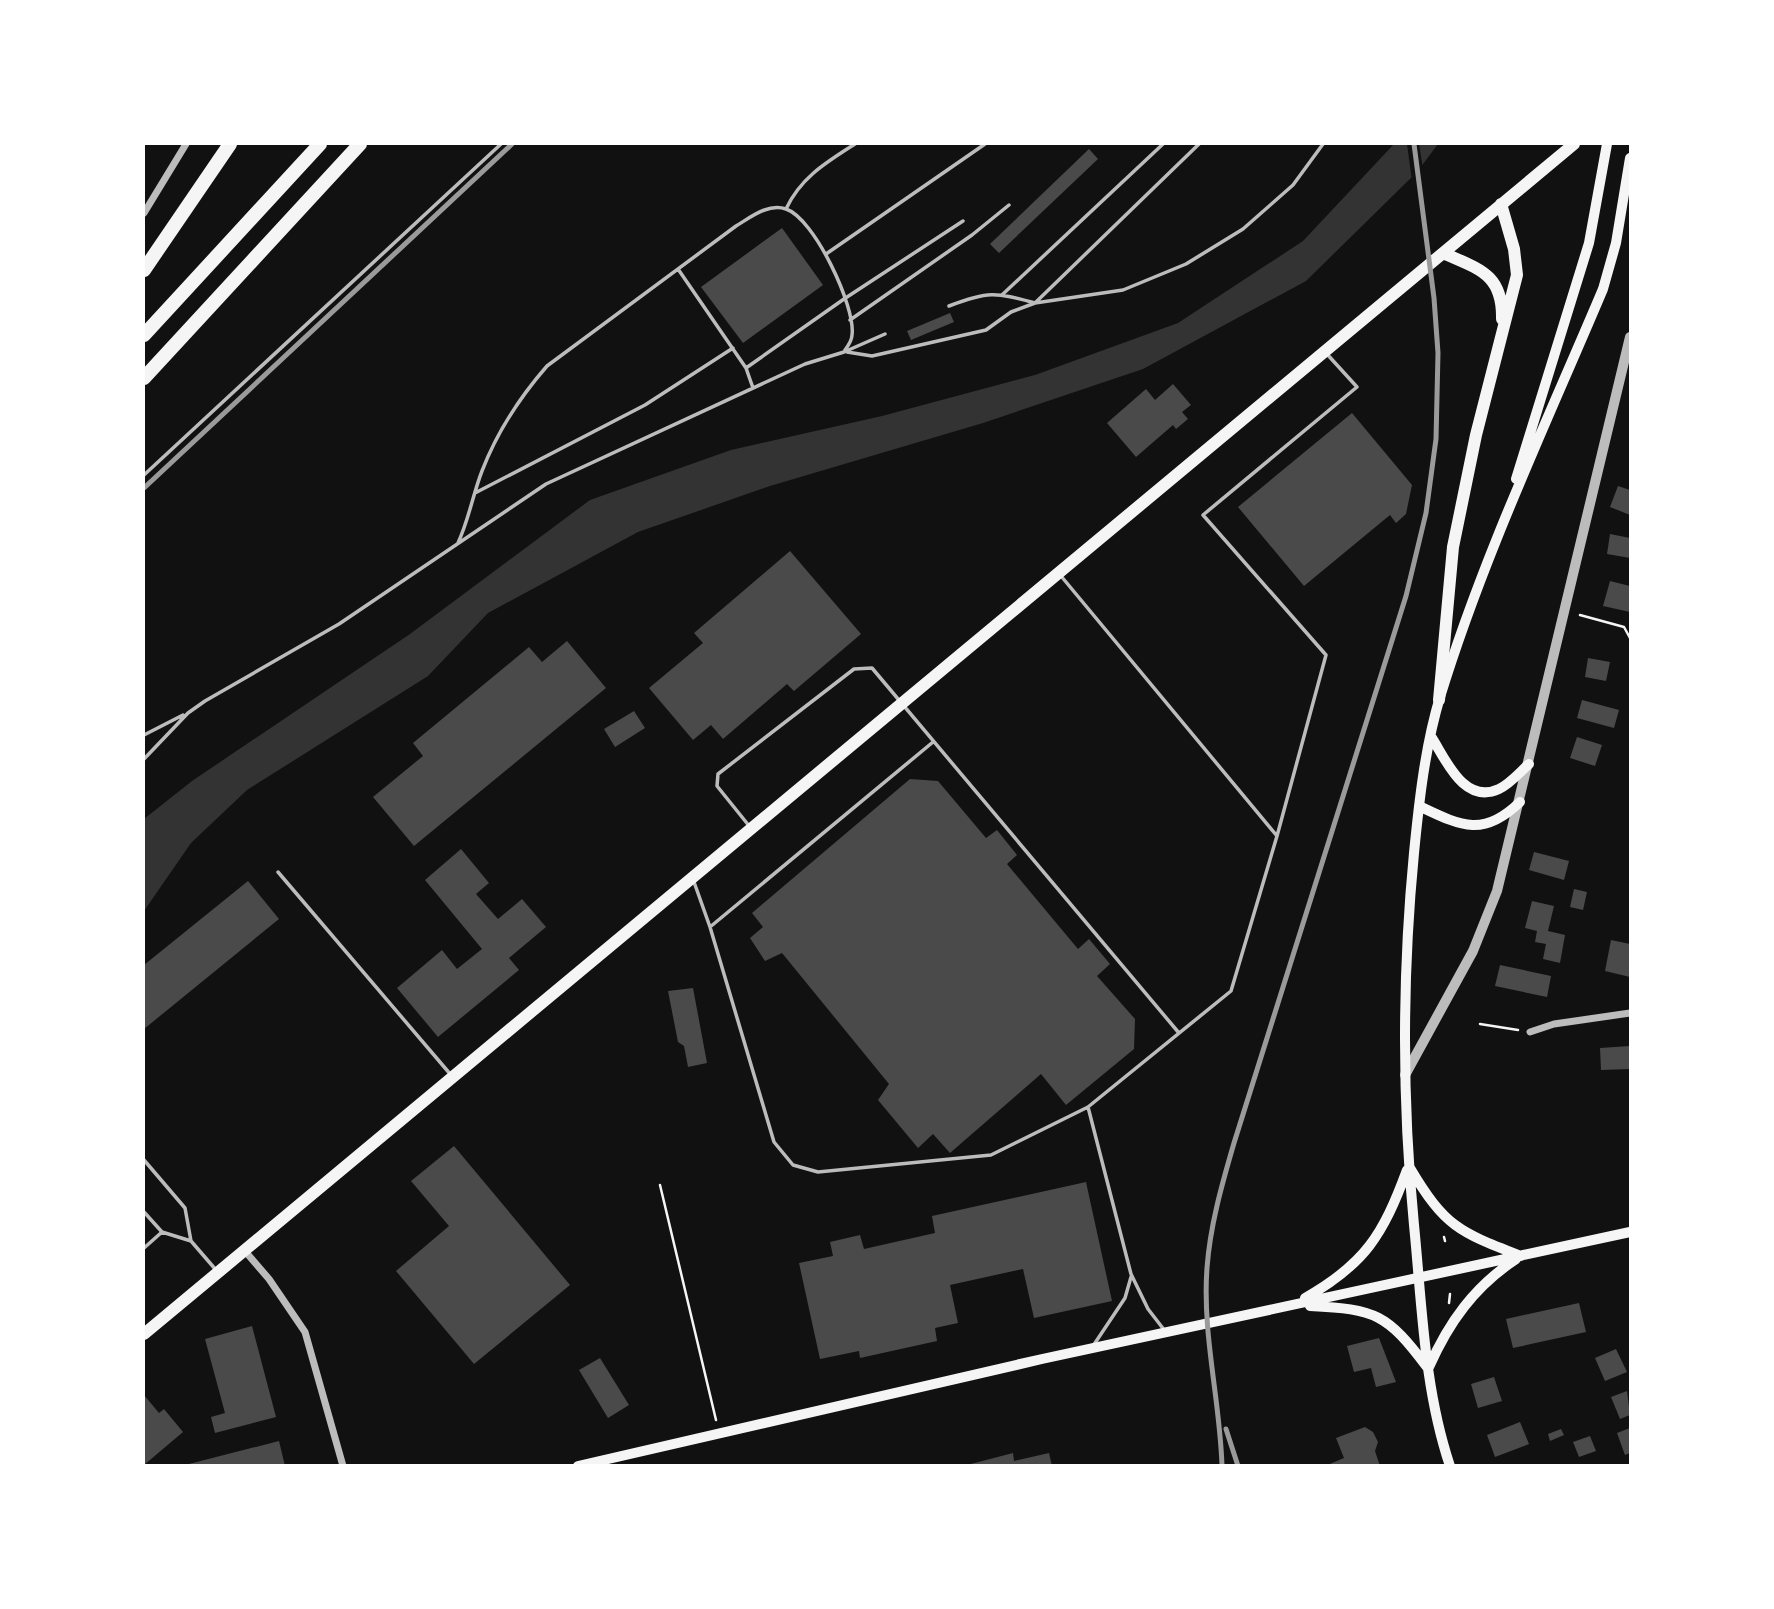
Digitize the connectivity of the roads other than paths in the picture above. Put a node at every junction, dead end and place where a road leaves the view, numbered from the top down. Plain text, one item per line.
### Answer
1 (186, 144) edge
2 (230, 144) edge
3 (320, 144) edge
4 (360, 144) edge
5 (501, 144) edge
6 (855, 144) edge
7 (985, 144) edge
8 (1163, 144) edge
9 (1199, 144) edge
10 (1323, 144) edge
11 (1574, 144) edge
12 (1607, 144) edge
13 (1630, 158) edge
14 (1501, 204) junction
15 (1009, 205) dead end
16 (786, 209) junction
17 (144, 214) edge
18 (963, 221) dead end
19 (1443, 253) junction
20 (825, 254) junction
21 (678, 269) junction
22 (144, 270) edge
23 (1003, 294) junction
24 (844, 299) junction
25 (1035, 303) junction
26 (949, 306) dead end
27 (850, 320) junction
28 (885, 334) dead end
29 (144, 335) edge
30 (1502, 337) junction
31 (1630, 337) edge
32 (733, 348) junction
33 (1323, 350) junction
34 (845, 352) junction
35 (746, 368) junction
36 (144, 378) edge
37 (753, 388) junction
38 (144, 475) edge
39 (475, 493) junction
40 (1501, 528) junction
41 (457, 545) junction
42 (1057, 572) junction
43 (1439, 700) junction
44 (900, 703) junction
45 (188, 713) junction
46 (144, 734) edge
47 (1432, 738) junction
48 (933, 742) junction
49 (144, 759) edge
50 (1528, 764) junction
51 (1520, 802) junction
52 (1419, 806) junction
53 (751, 828) junction
54 (1277, 836) junction
55 (278, 872) dead end
56 (692, 877) junction
57 (710, 927) junction
58 (1630, 1013) edge
59 (1530, 1032) road end
60 (1179, 1033) junction
61 (452, 1076) junction
62 (1405, 1076) junction
63 (1088, 1107) junction
64 (144, 1160) edge
65 (1408, 1166) junction
66 (144, 1212) edge
67 (162, 1232) junction
68 (1630, 1232) edge
69 (191, 1241) junction
70 (144, 1248) edge
71 (244, 1251) junction
72 (1521, 1256) junction
73 (218, 1272) junction
74 (1131, 1275) junction
75 (1419, 1278) junction
76 (1293, 1305) junction
77 (1166, 1332) junction
78 (144, 1334) edge
79 (1091, 1348) junction
80 (1428, 1369) junction
81 (603, 1462) edge
82 (343, 1465) edge
83 (578, 1465) edge
84 (1450, 1465) edge

1 - 17 street
2 - 22 highway
3 - 29 highway
4 - 36 highway
5 - 38 lane
6 - 16 lane
7 - 20 lane
8 - 23 lane
9 - 25 lane
10 - 25 lane
11 - 14 main road
12 - 40 main road
13 - 40 main road
14 - 19 main road
14 - 30 main road
15 - 27 lane
16 - 20 lane
16 - 21 lane
18 - 24 lane
19 - 30 main road
19 - 33 main road
20 - 24 lane
21 - 32 lane
21 - 39 lane
23 - 25 lane
23 - 26 lane
24 - 27 lane
24 - 35 lane
25 - 34 lane
27 - 34 lane
28 - 34 lane
30 - 43 main road
31 - 50 street
32 - 35 lane
32 - 39 lane
33 - 42 main road
33 - 54 lane
34 - 37 lane
35 - 37 lane
37 - 41 lane
39 - 41 lane
40 - 43 main road
41 - 45 lane
42 - 44 main road
42 - 54 lane
43 - 47 main road
44 - 48 lane
44 - 53 main road
44 - 53 lane
45 - 46 lane
45 - 49 lane
47 - 50 main road
47 - 52 main road
48 - 57 lane
48 - 60 lane
50 - 51 street
51 - 52 main road
51 - 62 street
52 - 62 main road
53 - 56 main road
54 - 60 lane
55 - 61 lane
56 - 57 lane
56 - 61 main road
57 - 63 lane
58 - 59 street
60 - 63 lane
61 - 71 main road
62 - 65 main road
63 - 74 lane
64 - 69 lane
65 - 72 main road
65 - 75 main road
65 - 76 main road
66 - 67 lane
67 - 69 lane
67 - 70 lane
68 - 72 main road
69 - 73 lane
71 - 73 main road
71 - 82 street
72 - 75 main road
72 - 80 main road
73 - 78 main road
74 - 77 lane
74 - 79 lane
75 - 76 main road
75 - 80 main road
76 - 77 main road
76 - 80 main road
77 - 79 main road
79 - 81 main road
80 - 84 main road
81 - 83 main road

